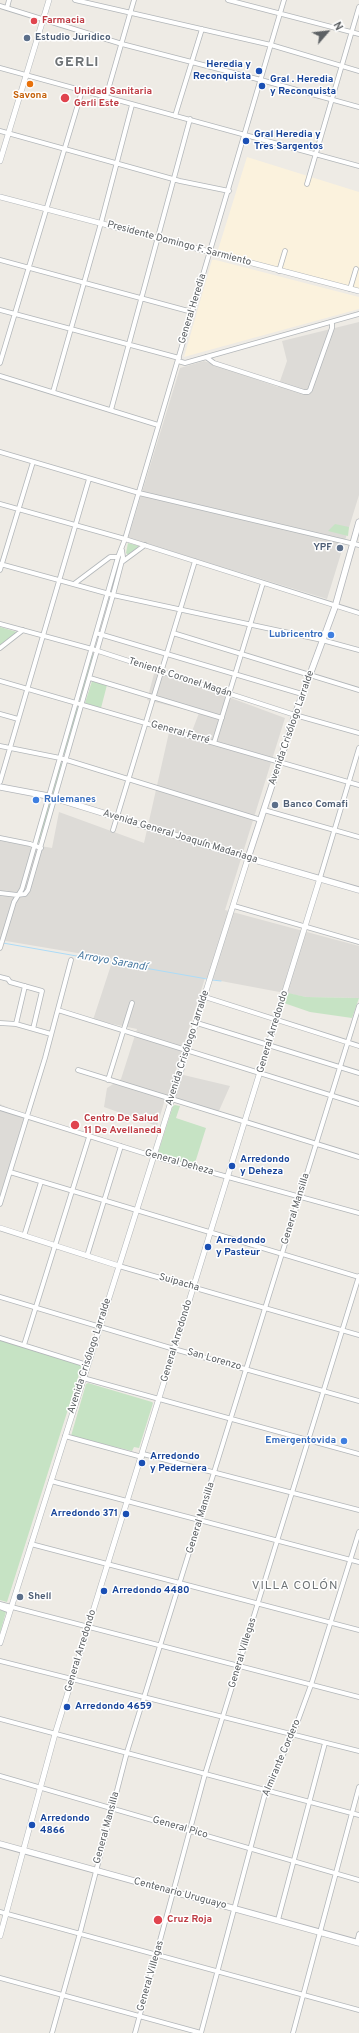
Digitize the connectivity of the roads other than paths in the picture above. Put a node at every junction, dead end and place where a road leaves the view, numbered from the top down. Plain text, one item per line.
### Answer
1 (9, 0) edge
2 (49, 0) edge
3 (75, 0) edge
4 (134, 0) edge
5 (228, 0) edge
6 (284, 0) edge
7 (0, 6) edge
8 (359, 7) edge
9 (7, 8) junction
10 (131, 12) junction
11 (280, 12) junction
12 (43, 19) junction
13 (202, 29) junction
14 (351, 32) junction
15 (359, 34) edge
16 (122, 44) junction
17 (271, 45) junction
18 (192, 62) junction
19 (341, 66) junction
20 (0, 68) edge
21 (359, 71) edge
22 (26, 75) junction
23 (261, 80) junction
24 (82, 91) junction
25 (106, 97) junction
26 (331, 99) junction
27 (132, 105) junction
28 (359, 107) edge
29 (175, 116) junction
30 (190, 119) junction
31 (0, 131) edge
32 (9, 133) junction
33 (246, 134) junction
34 (64, 149) junction
35 (315, 154) junction
36 (0, 161) edge
37 (117, 164) junction
38 (359, 166) edge
39 (174, 179) junction
40 (307, 184) dead end
41 (229, 191) junction
42 (0, 197) edge
43 (46, 208) junction
44 (101, 223) junction
45 (157, 239) junction
46 (285, 251) dead end
47 (210, 253) junction
48 (0, 260) edge
49 (29, 267) junction
50 (356, 269) dead end
51 (279, 271) junction
52 (85, 282) junction
53 (350, 289) junction
54 (359, 291) edge
55 (142, 298) junction
56 (0, 310) edge
57 (192, 312) junction
58 (15, 314) junction
59 (359, 314) edge
60 (332, 322) junction
61 (72, 330) junction
62 (130, 344) junction
63 (206, 357) junction
64 (178, 359) junction
65 (0, 363) edge
66 (0, 376) edge
67 (53, 392) junction
68 (111, 410) junction
69 (158, 425) junction
70 (0, 452) edge
71 (33, 462) junction
72 (89, 479) junction
73 (139, 493) junction
74 (0, 504) edge
75 (19, 509) junction
76 (359, 522) edge
77 (76, 525) junction
78 (125, 539) junction
79 (356, 544) edge
80 (145, 545) junction
81 (122, 550) junction
82 (118, 557) junction
83 (195, 561) junction
84 (122, 562) junction
85 (1, 564) edge
86 (0, 570) edge
87 (60, 580) junction
88 (264, 583) junction
89 (74, 584) junction
90 (107, 594) junction
91 (113, 595) junction
92 (335, 607) junction
93 (180, 609) junction
94 (359, 613) edge
95 (0, 624) edge
96 (251, 625) junction
97 (23, 630) junction
98 (96, 632) junction
99 (173, 633) junction
100 (102, 634) junction
101 (43, 636) junction
102 (322, 640) junction
103 (0, 648) edge
104 (92, 649) junction
105 (359, 650) edge
106 (98, 651) junction
107 (166, 653) junction
108 (242, 655) junction
109 (161, 672) junction
110 (236, 674) junction
111 (309, 675) junction
112 (90, 678) junction
113 (0, 681) edge
114 (27, 689) junction
115 (359, 690) edge
116 (230, 694) junction
117 (302, 694) junction
118 (153, 697) junction
119 (76, 703) junction
120 (82, 705) junction
121 (0, 714) edge
122 (295, 715) junction
123 (222, 718) junction
124 (18, 719) junction
125 (146, 723) junction
126 (359, 733) edge
127 (214, 743) junction
128 (0, 746) edge
129 (11, 748) junction
130 (359, 748) edge
131 (60, 758) junction
132 (67, 760) junction
133 (280, 762) junction
134 (129, 779) junction
135 (0, 782) edge
136 (349, 782) junction
137 (359, 785) edge
138 (0, 787) edge
139 (48, 796) junction
140 (56, 798) junction
141 (264, 810) junction
142 (117, 818) junction
143 (261, 820) junction
144 (113, 830) dead end
145 (335, 830) junction
146 (359, 837) edge
147 (0, 838) edge
148 (34, 845) junction
149 (40, 848) junction
150 (248, 858) junction
151 (320, 878) junction
152 (359, 890) edge
153 (0, 893) edge
154 (17, 896) junction
155 (234, 906) junction
156 (305, 927) junction
157 (359, 942) edge
158 (0, 948) edge
159 (71, 960) dead end
160 (0, 977) edge
161 (25, 986) junction
162 (205, 997) junction
163 (132, 1003) dead end
164 (359, 1006) edge
165 (58, 1010) junction
166 (358, 1014) edge
167 (277, 1019) junction
168 (0, 1023) edge
169 (197, 1023) junction
170 (16, 1024) junction
171 (33, 1029) junction
172 (123, 1030) junction
173 (51, 1034) junction
174 (348, 1042) junction
175 (268, 1045) junction
176 (359, 1046) edge
177 (188, 1050) junction
178 (340, 1067) junction
179 (78, 1070) dead end
180 (260, 1073) junction
181 (359, 1073) edge
182 (108, 1080) junction
183 (331, 1095) junction
184 (172, 1100) junction
185 (359, 1104) edge
186 (0, 1108) edge
187 (26, 1117) junction
188 (244, 1122) junction
189 (89, 1137) junction
190 (316, 1144) junction
191 (121, 1146) junction
192 (153, 1156) junction
193 (359, 1157) edge
194 (10, 1172) junction
195 (227, 1177) junction
196 (41, 1182) junction
197 (73, 1191) junction
198 (299, 1196) junction
199 (104, 1201) junction
200 (0, 1204) edge
201 (136, 1211) junction
202 (359, 1212) edge
203 (0, 1228) edge
204 (211, 1233) junction
205 (24, 1236) junction
206 (56, 1245) junction
207 (282, 1253) junction
208 (87, 1256) junction
209 (119, 1266) junction
210 (359, 1277) edge
211 (194, 1286) junction
212 (0, 1297) edge
213 (265, 1307) junction
214 (36, 1308) junction
215 (99, 1327) junction
216 (342, 1330) junction
217 (359, 1335) edge
218 (0, 1338) edge
219 (24, 1345) junction
220 (174, 1349) junction
221 (87, 1365) junction
222 (247, 1370) junction
223 (83, 1378) junction
224 (324, 1391) junction
225 (160, 1399) junction
226 (359, 1401) edge
227 (231, 1419) junction
228 (65, 1436) junction
229 (309, 1441) junction
230 (359, 1454) edge
231 (142, 1456) junction
232 (215, 1473) junction
233 (51, 1481) junction
234 (293, 1493) junction
235 (127, 1502) junction
236 (359, 1510) edge
237 (200, 1521) junction
238 (359, 1532) edge
239 (278, 1541) junction
240 (31, 1544) junction
241 (350, 1560) junction
242 (359, 1562) edge
243 (108, 1565) junction
244 (181, 1583) junction
245 (0, 1604) edge
246 (258, 1604) junction
247 (0, 1607) edge
248 (10, 1609) junction
249 (331, 1623) junction
250 (89, 1627) junction
251 (359, 1630) edge
252 (0, 1643) edge
253 (161, 1646) junction
254 (0, 1662) edge
255 (239, 1666) junction
256 (72, 1680) junction
257 (311, 1685) junction
258 (359, 1697) edge
259 (145, 1698) junction
260 (222, 1717) junction
261 (0, 1719) edge
262 (55, 1734) junction
263 (293, 1734) junction
264 (325, 1743) junction
265 (359, 1751) edge
266 (127, 1752) junction
267 (205, 1774) junction
268 (0, 1776) edge
269 (359, 1787) edge
270 (41, 1788) junction
271 (266, 1790) junction
272 (310, 1802) junction
273 (112, 1808) junction
274 (352, 1813) junction
275 (359, 1815) edge
276 (190, 1831) junction
277 (0, 1844) edge
278 (251, 1849) junction
279 (24, 1851) junction
280 (293, 1861) junction
281 (96, 1871) junction
282 (336, 1874) junction
283 (359, 1880) edge
284 (174, 1892) junction
285 (235, 1909) junction
286 (0, 1912) edge
287 (6, 1914) junction
288 (278, 1920) junction
289 (320, 1932) junction
290 (80, 1933) junction
291 (359, 1934) edge
292 (0, 1936) edge
293 (358, 1943) edge
294 (157, 1954) junction
295 (218, 1972) junction
296 (0, 1978) edge
297 (303, 1995) junction
298 (62, 1996) junction
299 (359, 2010) edge
300 (139, 2017) junction
301 (52, 2033) edge
302 (135, 2033) edge
303 (201, 2033) edge
304 (292, 2033) edge

1 - 9 street
2 - 12 street
3 - 10 street
4 - 10 street
5 - 11 street
6 - 11 street, General Heredia
7 - 9 street
8 - 14 street
9 - 12 street
10 - 13 street
10 - 16 street
11 - 14 street
11 - 17 street, General Heredia
12 - 16 street
12 - 22 street
13 - 17 street
13 - 18 street
14 - 15 street
14 - 19 street
16 - 18 street
16 - 25 street
17 - 19 street
17 - 23 street, General Heredia
18 - 23 street
18 - 29 street
19 - 21 street
19 - 26 street
20 - 22 street
22 - 24 street
22 - 32 street
23 - 26 street
23 - 33 street, General Heredia
24 - 25 street
24 - 34 street
25 - 27 street
26 - 28 street
26 - 35 street
27 - 29 street
27 - 37 street
29 - 30 street
30 - 33 street
30 - 39 street
31 - 32 street
32 - 34 street
32 - 36 street
33 - 35 street
33 - 41 street, General Heredia
34 - 37 street
34 - 43 street
35 - 38 street
35 - 40 street
37 - 39 street
37 - 44 street
39 - 41 street
39 - 45 street
41 - 47 street, General Heredia
42 - 43 street, Presidente Domingo F. Sarmiento
43 - 44 street, Presidente Domingo F. Sarmiento
43 - 49 street
44 - 45 street, Presidente Domingo F. Sarmiento
44 - 52 street
45 - 47 street, Presidente Domingo F. Sarmiento
45 - 55 street
46 - 51 street
47 - 51 street, Presidente Domingo F. Sarmiento
47 - 57 street, General Heredia
48 - 49 street
49 - 52 street
49 - 58 street
50 - 53 street
51 - 53 street, Presidente Domingo F. Sarmiento
52 - 55 street
52 - 61 street
53 - 54 street, Presidente Domingo F. Sarmiento
55 - 57 street
55 - 62 street
56 - 58 street
57 - 64 street, General Heredia
58 - 61 street
58 - 65 street
59 - 60 street
60 - 63 street
60 - 63 street
61 - 62 street
61 - 67 street
62 - 64 street
62 - 68 street
63 - 64 street
64 - 69 street, General Heredia
66 - 67 street
67 - 68 street
68 - 69 street
69 - 73 street, General Heredia
70 - 71 street
71 - 72 street
71 - 75 street
72 - 73 street
72 - 77 street
73 - 78 street, General Heredia
73 - 79 street
74 - 75 street
75 - 77 street
75 - 85 street
76 - 79 main road, Avenida Crisólogo Larralde
77 - 78 street
77 - 87 street
78 - 80 street
78 - 81 street, General Heredia
79 - 92 main road, Avenida Crisólogo Larralde
80 - 83 street
80 - 84 street
81 - 82 street, General Heredia
81 - 84 street, General Heredia
82 - 89 street
82 - 90 street, General Heredia
83 - 88 street
83 - 93 street
84 - 91 street, General Heredia
85 - 86 street
85 - 87 street
87 - 89 street
87 - 101 street
88 - 92 street
88 - 96 street
89 - 90 street
90 - 91 street
90 - 98 street, General Heredia
91 - 93 street
91 - 100 street, General Heredia
92 - 94 street
92 - 102 main road, Avenida Crisólogo Larralde
93 - 96 street
93 - 99 street
95 - 97 street, Teniente Coronel Magán
96 - 102 street
96 - 108 street
97 - 101 street, Teniente Coronel Magán
97 - 103 street
98 - 100 street
98 - 104 street, General Heredia
99 - 107 street
99 - 108 street
100 - 106 street, General Heredia
100 - 107 street
101 - 104 street, Teniente Coronel Magán
101 - 114 street
102 - 105 street
102 - 111 main road, Avenida Crisólogo Larralde
104 - 106 street, Teniente Coronel Magán
104 - 119 street, General Heredia
106 - 109 street, Teniente Coronel Magán
106 - 112 street, General Heredia
107 - 109 street
107 - 110 street
108 - 110 street
108 - 111 street
109 - 116 street, Teniente Coronel Magán
109 - 118 street
110 - 116 street
110 - 117 street
111 - 115 street
111 - 117 main road, Avenida Crisólogo Larralde
112 - 118 street
112 - 120 street, General Heredia
113 - 114 street, General Ferré
114 - 119 street, General Ferré
114 - 124 street
116 - 122 street, Teniente Coronel Magán
116 - 123 street
117 - 122 main road, Avenida Crisólogo Larralde
118 - 123 street
118 - 125 street
119 - 120 street, General Ferré
119 - 131 street, General Heredia
120 - 125 street, General Ferré
120 - 132 street, General Heredia
121 - 124 street
122 - 126 street, Teniente Coronel Magán
122 - 133 main road, Avenida Crisólogo Larralde
123 - 127 street
124 - 129 street
125 - 127 street, General Ferré
125 - 134 street
127 - 133 street, General Ferré
128 - 129 street
129 - 131 street
129 - 135 street
130 - 136 street, General Arredondo
131 - 132 street
131 - 139 street, General Heredia
132 - 134 street
132 - 140 street, General Heredia
133 - 136 street, General Ferré
133 - 141 main road, Avenida Crisólogo Larralde
134 - 142 street
134 - 143 street
136 - 137 street, General Ferré
136 - 145 street, General Arredondo
138 - 139 main road, Avenida General Joaquín Madariaga
139 - 140 main road, Avenida General Joaquín Madariaga
139 - 148 street, General Heredia
140 - 142 main road, Avenida General Joaquín Madariaga
140 - 149 street, General Heredia
141 - 143 main road, Avenida Crisólogo Larralde
141 - 145 street
142 - 144 street
142 - 150 main road, Avenida General Joaquín Madariaga
143 - 150 main road, Avenida Crisólogo Larralde
145 - 146 street
145 - 151 street, General Arredondo
147 - 148 street
148 - 149 street
148 - 154 street, General Heredia
149 - 154 street, General Heredia
150 - 151 main road, Avenida General Joaquín Madariaga
150 - 155 street, Avenida Crisólogo Larralde
151 - 152 main road, Avenida General Joaquín Madariaga
151 - 156 street, General Arredondo
153 - 154 street
154 - 158 street, General Heredia
155 - 156 street
155 - 162 street, Avenida Crisólogo Larralde
156 - 157 street
156 - 167 street, General Arredondo
159 - 165 street
160 - 161 street
161 - 170 street
161 - 171 street
162 - 167 street
162 - 169 street, Avenida Crisólogo Larralde
163 - 172 street
164 - 166 street, General Mansilla
165 - 172 street
165 - 173 street
166 - 174 street, General Mansilla
167 - 174 street
167 - 175 street, General Arredondo
168 - 170 street
169 - 175 street
169 - 177 street, Avenida Crisólogo Larralde
170 - 171 street
171 - 173 street
172 - 177 street
172 - 182 street
173 - 187 street
174 - 176 street
174 - 178 street, General Mansilla
175 - 178 street
175 - 180 street, General Arredondo
177 - 180 street
177 - 184 street, Avenida Crisólogo Larralde
178 - 181 street
178 - 183 street, General Mansilla
179 - 182 street
180 - 183 street
180 - 188 street, General Arredondo
182 - 184 street
183 - 185 street
183 - 190 street, General Mansilla
184 - 188 street
184 - 192 street, Avenida Crisólogo Larralde
186 - 187 street, General Deheza
187 - 189 street, General Deheza
187 - 194 street
188 - 190 street
188 - 195 street, General Arredondo
189 - 191 street, General Deheza
189 - 197 street
190 - 193 street
190 - 198 street, General Mansilla
191 - 192 street, General Deheza
191 - 199 street
192 - 195 street, General Deheza
192 - 201 street, Avenida Crisólogo Larralde
194 - 196 street
194 - 200 street
195 - 198 street, General Deheza
195 - 204 street, General Arredondo
196 - 197 street
196 - 205 street
197 - 199 street
197 - 206 street
198 - 202 street, General Deheza
198 - 207 street, General Mansilla
199 - 201 street
199 - 208 street
201 - 204 street
201 - 209 street, Avenida Crisólogo Larralde
203 - 205 street, Suipacha
204 - 207 street
204 - 211 street, General Arredondo
205 - 206 street, Suipacha
206 - 208 street, Suipacha
206 - 214 street
207 - 210 street
207 - 213 street, General Mansilla
208 - 209 street, Suipacha
209 - 211 street, Suipacha
209 - 215 street, Avenida Crisólogo Larralde
210 - 216 street, General Villegas
211 - 213 street, Suipacha
211 - 220 street, General Arredondo
212 - 214 street, San Lorenzo
213 - 216 street, Suipacha
213 - 222 street, General Mansilla
214 - 215 street, San Lorenzo
214 - 219 street
215 - 220 street, San Lorenzo
215 - 221 street, Avenida Crisólogo Larralde
216 - 217 street, Suipacha
216 - 224 street, General Villegas
218 - 219 street
219 - 221 street
220 - 222 street, San Lorenzo
220 - 225 street, General Arredondo
221 - 223 street, Avenida Crisólogo Larralde
222 - 224 street, San Lorenzo
222 - 227 street, General Mansilla
223 - 225 street
223 - 228 street, Avenida Crisólogo Larralde
224 - 226 street, San Lorenzo
224 - 229 street, General Villegas
225 - 227 street
225 - 231 street, General Arredondo
227 - 229 street
227 - 232 street, General Mansilla
228 - 231 street
228 - 233 street, Avenida Crisólogo Larralde
229 - 230 street
229 - 234 street, General Villegas
231 - 232 street
231 - 235 street, General Arredondo
232 - 234 street
232 - 237 street, General Mansilla
233 - 235 street
233 - 240 street, Avenida Crisólogo Larralde
234 - 236 street
234 - 239 street, General Villegas
235 - 237 street
235 - 243 street, General Arredondo
237 - 239 street
237 - 244 street, General Mansilla
238 - 241 street, Almirante Cordero
239 - 241 street
239 - 246 street, General Villegas
240 - 243 street
240 - 248 street, Avenida Crisólogo Larralde
241 - 242 street
241 - 249 street, Almirante Cordero
243 - 244 street
243 - 250 street, General Arredondo
244 - 246 street
244 - 253 street, General Mansilla
245 - 248 street
246 - 249 street
246 - 255 street, General Villegas
247 - 248 street
248 - 250 street
248 - 252 street, Avenida Crisólogo Larralde
249 - 251 street
249 - 257 street, Almirante Cordero
250 - 253 street
250 - 256 street, General Arredondo
253 - 255 street
253 - 259 street, General Mansilla
254 - 256 street
255 - 257 street
255 - 260 street, General Villegas
256 - 259 street
256 - 262 street, General Arredondo
257 - 258 street
257 - 263 street, Almirante Cordero
259 - 260 street
259 - 266 street, General Mansilla
260 - 263 street
260 - 267 street, General Villegas
261 - 262 street
262 - 266 street
262 - 270 street, General Arredondo
263 - 264 street
263 - 271 street, Almirante Cordero
264 - 265 street
264 - 272 street
266 - 267 street
266 - 273 street, General Mansilla
267 - 271 street
267 - 276 street, General Villegas
268 - 270 street, General Pico
269 - 274 street
270 - 273 street, General Pico
270 - 279 street, General Arredondo
271 - 272 street
271 - 278 street, Almirante Cordero
272 - 274 street
272 - 280 street
273 - 276 street, General Pico
273 - 281 street, General Mansilla
274 - 275 street
274 - 282 street
276 - 278 street, General Pico
276 - 284 street, General Villegas
277 - 279 main road, Centenario Uruguayo
278 - 280 street, General Pico
278 - 285 street, Almirante Cordero
279 - 281 main road, Centenario Uruguayo
279 - 287 street, General Arredondo
280 - 282 street, General Pico
280 - 288 street
281 - 284 main road, Centenario Uruguayo
281 - 290 street, General Mansilla
282 - 283 street, General Pico
282 - 289 street
284 - 285 main road, Centenario Uruguayo
284 - 294 street, General Villegas
285 - 288 main road, Centenario Uruguayo
285 - 295 street, Almirante Cordero
286 - 287 street
287 - 290 street
287 - 292 street, General Arredondo
288 - 289 main road, Centenario Uruguayo
289 - 293 main road, Centenario Uruguayo
289 - 297 street
290 - 294 street
290 - 298 street, General Mansilla
291 - 293 street
294 - 295 street
294 - 300 street, General Villegas
295 - 297 street
295 - 303 street, Almirante Cordero
296 - 298 street
297 - 299 street
297 - 304 street
298 - 300 street
298 - 301 street, General Mansilla
300 - 302 street, General Villegas
300 - 303 street

